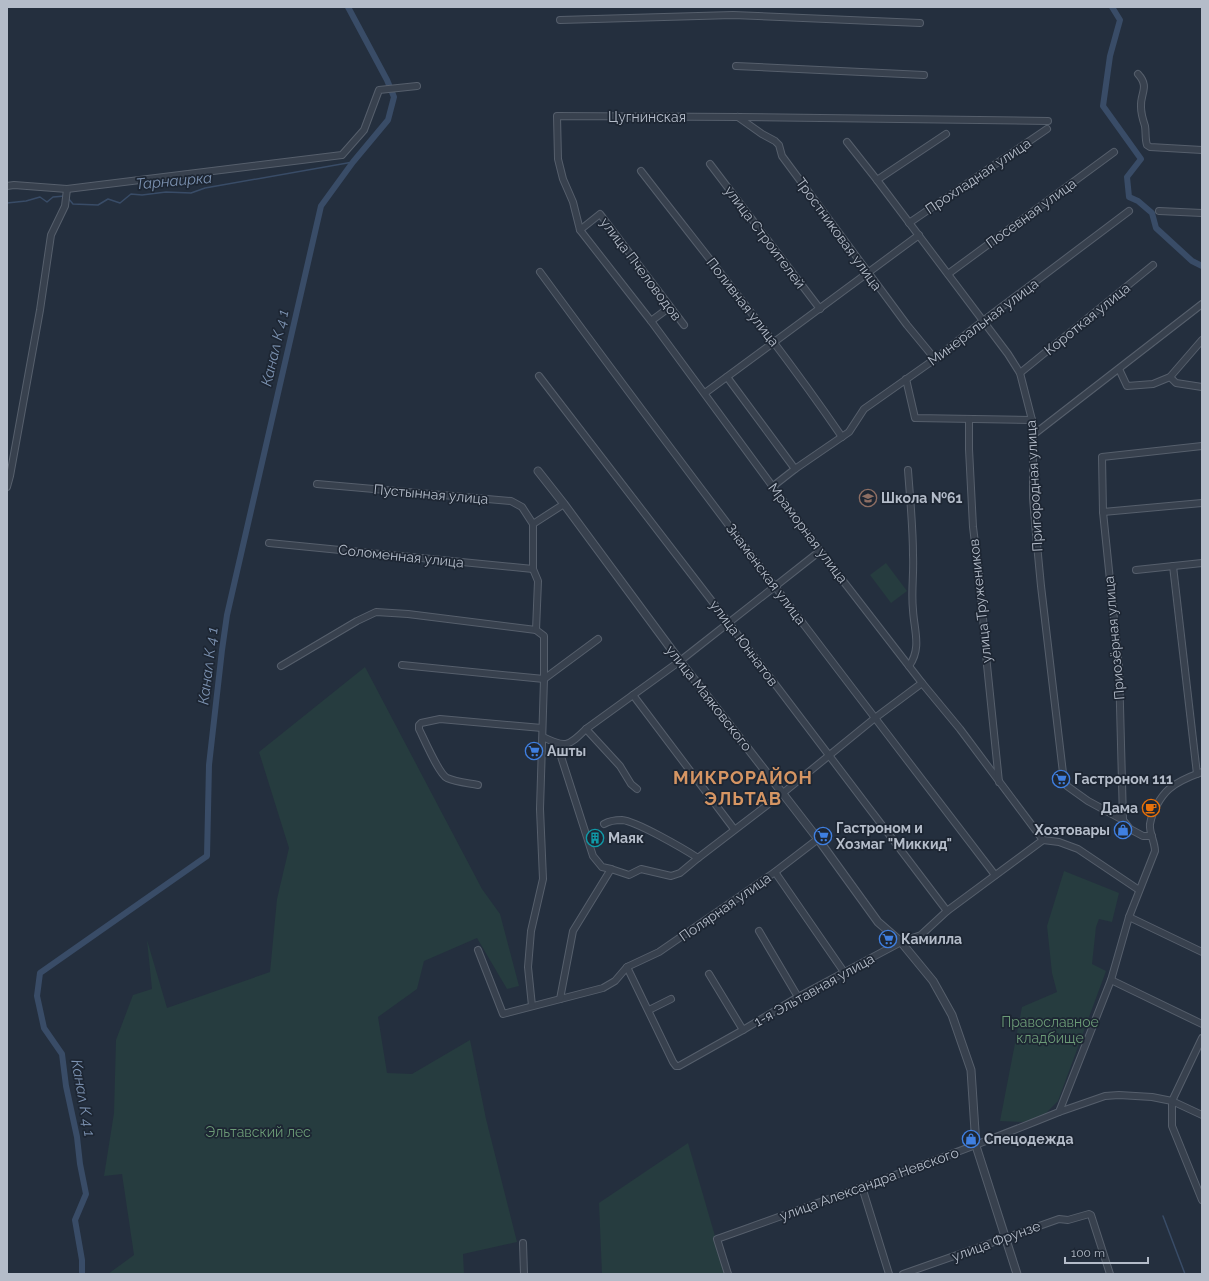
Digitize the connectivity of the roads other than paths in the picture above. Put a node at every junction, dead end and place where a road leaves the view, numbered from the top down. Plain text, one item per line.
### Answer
1 (560, 20) dead end
2 (920, 23) dead end
3 (736, 66) dead end
4 (1138, 74) dead end
5 (924, 75) dead end
6 (417, 86) dead end
7 (557, 116) joint
8 (738, 117) junction
9 (1048, 121) dead end
10 (1047, 129) dead end
11 (946, 134) dead end
12 (847, 142) dead end
13 (1202, 150) edge
14 (1114, 152) dead end
15 (710, 164) dead end
16 (641, 171) dead end
17 (877, 180) junction
18 (7, 186) edge
19 (67, 189) junction
20 (1129, 211) dead end
21 (1159, 211) dead end
22 (1202, 213) edge
23 (909, 223) junction
24 (580, 230) junction
25 (918, 235) junction
26 (1153, 265) dead end
27 (540, 272) dead end
28 (868, 273) junction
29 (948, 274) junction
30 (1202, 304) edge
31 (670, 307) junction
32 (820, 309) junction
33 (651, 321) junction
34 (983, 321) junction
35 (684, 325) dead end
36 (1202, 340) edge
37 (774, 342) junction
38 (935, 359) junction
39 (1119, 370) junction
40 (1020, 373) junction
41 (539, 376) dead end
42 (727, 377) junction
43 (1170, 377) junction
44 (906, 379) junction
45 (1202, 387) edge
46 (704, 393) junction
47 (969, 419) junction
48 (1032, 420) junction
49 (1033, 435) junction
50 (842, 437) junction
51 (1202, 446) edge
52 (795, 469) junction
53 (908, 470) dead end
54 (538, 471) dead end
55 (318, 484) dead end
56 (7, 487) edge
57 (772, 487) junction
58 (1202, 503) edge
59 (564, 504) junction
60 (1103, 512) junction
61 (533, 524) junction
62 (269, 543) dead end
63 (820, 551) junction
64 (1202, 563) edge
65 (1173, 566) junction
66 (533, 569) junction
67 (1136, 570) dead end
68 (775, 586) junction
69 (728, 622) junction
70 (536, 630) junction
71 (598, 639) dead end
72 (680, 661) junction
73 (402, 665) dead end
74 (281, 666) dead end
75 (909, 666) junction
76 (544, 679) junction
77 (922, 683) junction
78 (633, 695) junction
79 (875, 718) junction
80 (542, 728) junction
81 (586, 729) junction
82 (542, 737) junction
83 (557, 744) junction
84 (829, 755) junction
85 (1199, 773) edge
86 (1000, 783) junction
87 (478, 785) dead end
88 (638, 789) dead end
89 (783, 793) junction
90 (1123, 820) junction
91 (604, 824) dead end
92 (734, 829) junction
93 (1152, 836) junction
94 (818, 839) junction
95 (1043, 840) junction
96 (698, 858) junction
97 (611, 869) junction
98 (775, 872) junction
99 (995, 875) junction
100 (1139, 890) junction
101 (947, 911) junction
102 (1129, 917) junction
103 (759, 931) dead end
104 (901, 942) junction
105 (478, 950) dead end
106 (1202, 952) edge
107 (627, 967) junction
108 (844, 972) junction
109 (709, 974) dead end
110 (1111, 980) junction
111 (798, 997) junction
112 (560, 999) junction
113 (671, 999) dead end
114 (532, 1006) junction
115 (649, 1010) junction
116 (1202, 1024) edge
117 (743, 1030) junction
118 (1202, 1038) edge
119 (1172, 1101) junction
120 (1059, 1112) junction
121 (1202, 1115) edge
122 (976, 1146) junction
123 (862, 1187) junction
124 (1202, 1200) edge
125 (1005, 1238) junction
126 (523, 1243) dead end
127 (524, 1274) edge
128 (728, 1274) edge
129 (889, 1274) edge
130 (903, 1274) edge
131 (1017, 1274) edge
132 (1110, 1274) edge

1 - 2 street
3 - 5 street
4 - 13 street
6 - 19 street
7 - 8 street, Цугнинская
7 - 24 street, Мраморная улица
8 - 9 street, Цугнинская
8 - 28 street, Тростниковая улица
10 - 23 street, Прохладная улица
11 - 17 street
12 - 17 street, Пригородная улица
14 - 29 street, Посевная улица
15 - 32 street, улица Строителей
16 - 37 street, Поливная улица
17 - 23 street, Пригородная улица
18 - 19 street
19 - 56 street
20 - 34 street, Минеральная улица
21 - 22 street
23 - 25 street, Пригородная улица
24 - 31 street, улица Пчеловодов
24 - 33 street, Мраморная улица
25 - 28 street
25 - 29 street, Пригородная улица
26 - 40 street, Короткая улица
27 - 68 street, Знаменская улица
28 - 32 street
28 - 38 street, Тростниковая улица
29 - 34 street, Пригородная улица
30 - 39 street
31 - 33 street
31 - 35 street, улица Пчеловодов
32 - 37 street
33 - 46 street, Мраморная улица
34 - 38 street, Минеральная улица
34 - 40 street, Пригородная улица
36 - 43 street
37 - 42 street
37 - 50 street, Поливная улица
38 - 44 street, Минеральная улица
39 - 43 street
39 - 49 street
40 - 48 street, Пригородная улица
41 - 69 street, улица Юннатов
42 - 46 street
42 - 52 street
43 - 45 street
44 - 47 street
44 - 50 street, Минеральная улица
46 - 57 street, Мраморная улица
47 - 48 street
47 - 86 street, улица Тружеников
48 - 49 street, Пригородная улица
49 - 90 street, Пригородная улица
50 - 52 street, Минеральная улица
51 - 60 street, Приозёрная улица
52 - 57 street
53 - 75 street
54 - 59 street, улица Маяковского
55 - 61 street, Пустынная улица
57 - 63 street, Мраморная улица
58 - 60 street
59 - 61 street
59 - 72 street, улица Маяковского
60 - 90 street, Приозёрная улица
61 - 66 street
62 - 66 street, Соломенная улица
63 - 68 street
63 - 75 street, Мраморная улица
64 - 65 street
65 - 67 street
65 - 85 street
66 - 70 street
68 - 69 street
68 - 79 street, Знаменская улица
69 - 72 street
69 - 84 street, улица Юннатов
70 - 74 street
70 - 76 street
71 - 76 street
72 - 78 street
72 - 89 street, улица Маяковского
73 - 76 street
75 - 77 street, Мраморная улица
76 - 80 street
77 - 79 street
77 - 86 street, Мраморная улица
78 - 81 street
78 - 92 street
79 - 84 street
79 - 99 street, Знаменская улица
80 - 82 street
80 - 87 street
81 - 83 street
81 - 88 street
82 - 83 street
82 - 114 street
83 - 97 street
84 - 89 street
84 - 101 street, улица Юннатов
85 - 93 street
86 - 95 street, Мраморная улица
89 - 92 street
89 - 94 street, улица Маяковского
90 - 93 street, Пригородная улица
91 - 96 street
92 - 96 street
93 - 100 street
94 - 98 street, Полярная улица
94 - 104 street, улица Маяковского
95 - 99 street, 1-я Эльтавная улица
95 - 100 street
96 - 97 street
97 - 112 street
98 - 107 street, Полярная улица
98 - 108 street
99 - 101 street, 1-я Эльтавная улица
100 - 102 street
101 - 104 street, 1-я Эльтавная улица
102 - 106 street
102 - 110 street
103 - 111 street
104 - 108 street, 1-я Эльтавная улица
104 - 122 street, улица Маяковского
105 - 114 street
107 - 112 street
107 - 115 street
108 - 111 street, 1-я Эльтавная улица
109 - 117 street
110 - 116 street
110 - 120 street
111 - 117 street, 1-я Эльтавная улица
112 - 114 street
113 - 115 street
115 - 117 street, 1-я Эльтавная улица
118 - 119 street
119 - 120 street, улица Александра Невского
119 - 121 street, улица Александра Невского
119 - 124 street
120 - 122 street, улица Александра Невского
122 - 123 street, улица Александра Невского
122 - 125 street, улица Маяковского
123 - 128 street, улица Александра Невского
123 - 129 street
125 - 130 street, улица Фрунзе
125 - 131 street, улица Маяковского
125 - 132 street, улица Фрунзе
126 - 127 street

